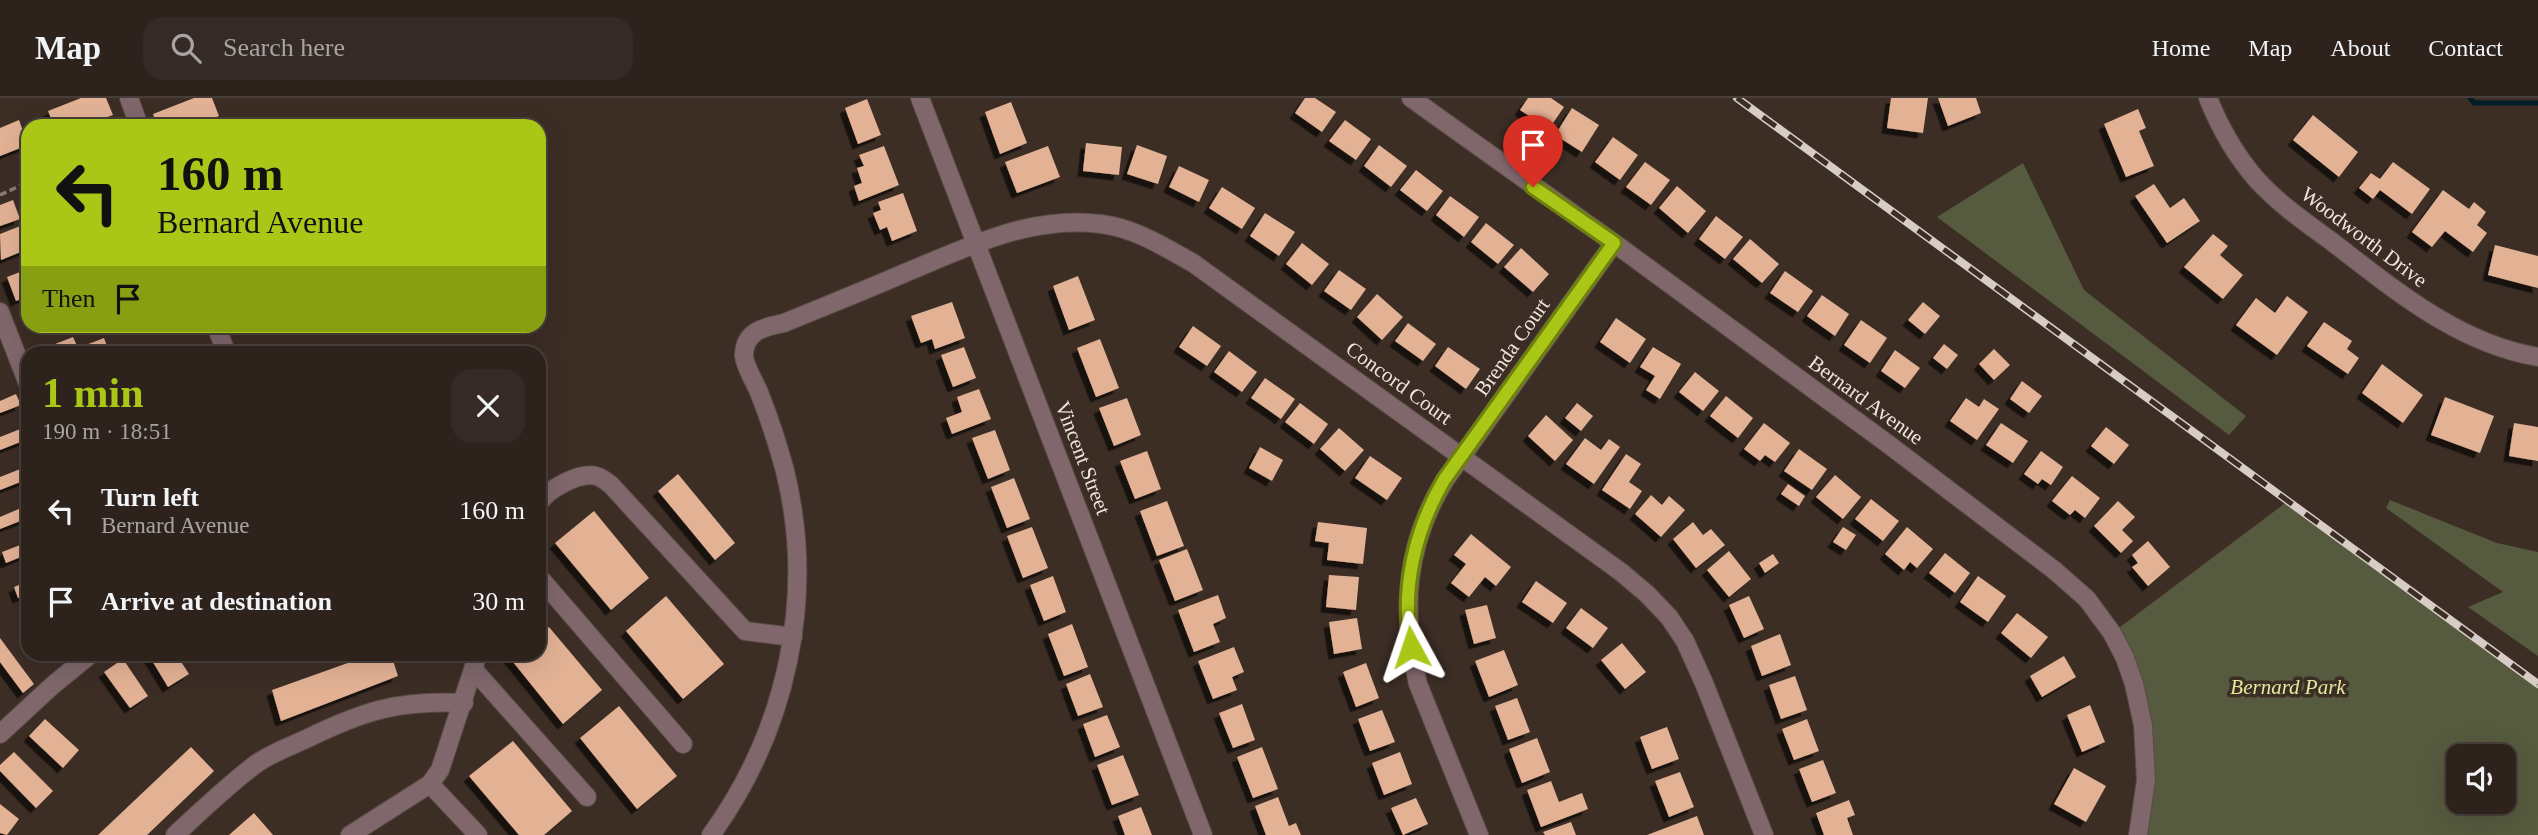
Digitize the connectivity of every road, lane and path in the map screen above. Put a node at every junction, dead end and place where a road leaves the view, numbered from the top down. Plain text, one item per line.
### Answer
1 (129, 98) edge
2 (920, 98) edge
3 (1410, 98) edge
4 (2208, 98) edge
5 (136, 119) edge
6 (21, 185) edge
7 (0, 195) edge
8 (976, 243) junction
9 (1614, 243) junction
10 (0, 312) edge
11 (2538, 358) edge
12 (21, 366) edge
13 (1461, 457) junction
14 (546, 493) edge
15 (546, 585) edge
16 (793, 637) junction
17 (83, 661) edge
18 (476, 662) edge
19 (464, 703) junction
20 (0, 734) edge
21 (683, 744) dead end
22 (430, 783) junction
23 (587, 797) dead end
24 (175, 835) edge
25 (350, 835) edge
26 (478, 835) edge
27 (711, 835) edge
28 (1203, 835) edge
29 (1479, 835) edge
30 (1764, 835) edge
31 (2138, 835) edge

1 - 5 street
2 - 8 street, Vincent Street
3 - 9 street, Bernard Avenue
4 - 11 street, Woodworth Drive
6 - 7 path
8 - 13 street, Concord Court
8 - 16 street, Concord Court
8 - 28 street, Vincent Street
9 - 13 street, Brenda Court
9 - 31 street, Bernard Avenue
10 - 12 street
13 - 29 street, Brenda Court
13 - 30 street, Concord Court
14 - 16 street
15 - 21 street
16 - 27 street
17 - 20 street
18 - 19 street
18 - 23 street
19 - 22 street
19 - 24 street
22 - 25 street
22 - 26 street

